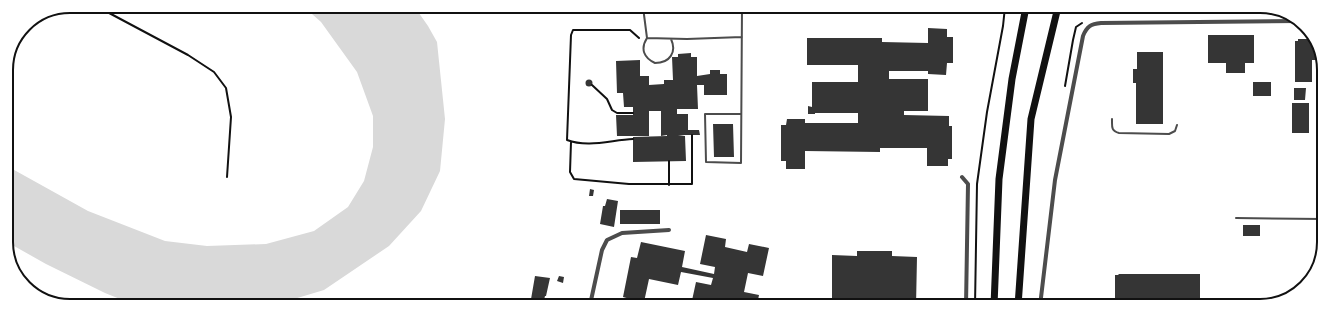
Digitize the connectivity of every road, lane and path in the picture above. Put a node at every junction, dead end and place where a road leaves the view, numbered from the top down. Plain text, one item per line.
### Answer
1 (109, 13) edge
2 (644, 13) edge
3 (742, 13) edge
4 (1005, 13) edge
5 (1024, 13) edge
6 (1057, 13) edge
7 (1289, 21) edge
8 (742, 37) junction
9 (647, 38) junction
10 (671, 39) junction
11 (644, 42) junction
12 (592, 85) dead end
13 (633, 113) dead end
14 (741, 114) junction
15 (1112, 119) dead end
16 (1177, 125) dead end
17 (692, 135) dead end
18 (633, 139) dead end
19 (571, 142) junction
20 (669, 161) dead end
21 (227, 177) dead end
22 (962, 177) dead end
23 (669, 185) junction
24 (1236, 218) dead end
25 (1317, 219) edge
26 (669, 230) dead end
27 (591, 299) edge
28 (966, 299) edge
29 (975, 299) edge
30 (994, 299) edge
31 (1018, 299) edge
32 (1041, 299) edge

1 - 21 path
2 - 9 lane
3 - 8 lane
4 - 29 path
5 - 30 main road
6 - 31 main road
7 - 32 street
8 - 10 lane
8 - 14 lane
9 - 10 lane
9 - 11 lane
10 - 11 lane
11 - 19 path
12 - 13 path
14 - 14 lane
15 - 16 lane
17 - 23 path
18 - 19 path
19 - 23 path
20 - 23 path
22 - 28 street
24 - 25 lane
26 - 27 street

